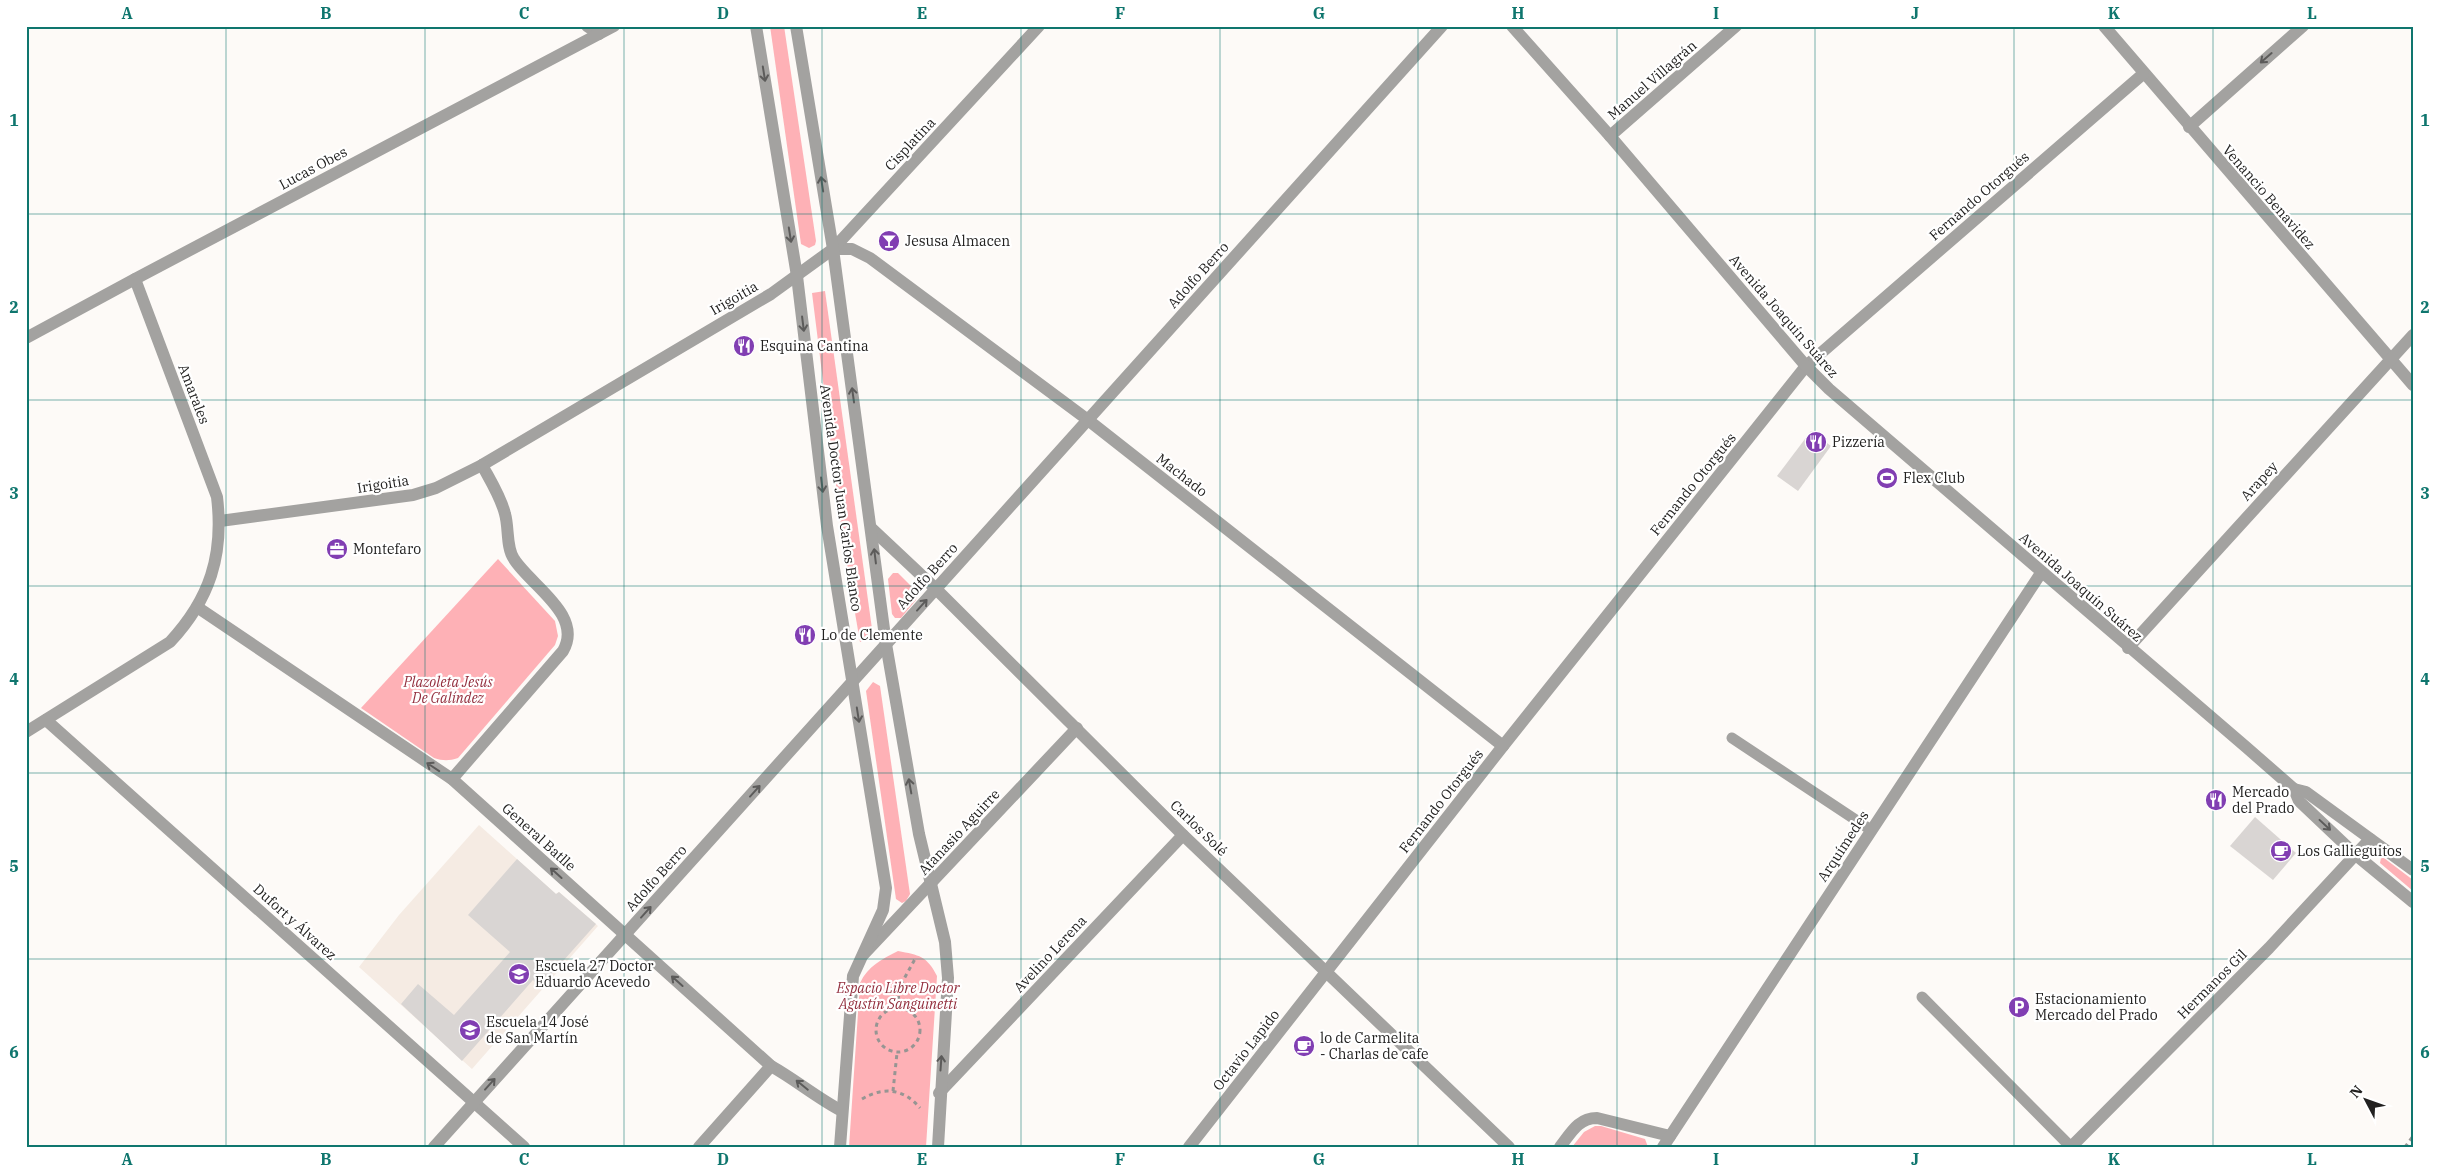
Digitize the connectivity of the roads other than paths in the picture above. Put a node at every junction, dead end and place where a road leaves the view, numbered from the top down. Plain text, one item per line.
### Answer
1 (587, 26) edge
2 (614, 26) edge
3 (756, 26) edge
4 (796, 26) edge
5 (1039, 26) edge
6 (1442, 26) edge
7 (1512, 26) edge
8 (1736, 26) edge
9 (2104, 26) edge
10 (2303, 26) edge
11 (599, 34) junction
12 (2143, 74) junction
13 (2189, 127) junction
14 (1610, 136) junction
15 (833, 250) junction
16 (797, 276) junction
17 (135, 278) junction
18 (2413, 335) edge
19 (26, 338) edge
20 (2390, 359) junction
21 (1806, 366) junction
22 (2413, 386) edge
23 (1088, 420) junction
24 (482, 464) junction
25 (220, 521) junction
26 (871, 528) junction
27 (2041, 573) junction
28 (936, 589) junction
29 (197, 607) junction
30 (886, 644) junction
31 (2128, 648) junction
32 (852, 682) junction
33 (46, 720) junction
34 (1077, 728) junction
35 (26, 732) edge
36 (1732, 738) dead end
37 (1503, 746) junction
38 (452, 780) junction
39 (2294, 789) junction
40 (1871, 830) junction
41 (1183, 835) junction
42 (2370, 838) junction
43 (2356, 855) junction
44 (2413, 870) edge
45 (930, 884) junction
46 (2413, 902) edge
47 (626, 934) junction
48 (863, 956) junction
49 (1327, 971) junction
50 (1922, 997) dead end
51 (772, 1066) junction
52 (939, 1093) junction
53 (474, 1102) junction
54 (842, 1111) junction
55 (1666, 1141) edge
56 (434, 1147) edge
57 (524, 1147) edge
58 (699, 1147) edge
59 (840, 1147) edge
60 (938, 1147) edge
61 (1189, 1147) edge
62 (1509, 1147) edge
63 (1560, 1147) edge
64 (2071, 1147) edge

1 - 11 street
2 - 11 street, Lucas Obes
3 -> 16 street, Avenida Doctor Juan Carlos Blanco
15 -> 4 street, Avenida Doctor Juan Carlos Blanco
5 - 15 street, Cisplatina
6 - 23 street, Adolfo Berro
7 - 14 street, Avenida Joaquín Suárez
8 - 14 street, Manuel Villagrán
9 - 12 street, Venancio Benavidez
10 -> 13 street
11 - 17 street, Lucas Obes
12 - 13 street, Venancio Benavidez
12 - 21 street, Fernando Otorgués
13 - 20 street, Venancio Benavidez
14 - 21 street, Avenida Joaquín Suárez
15 - 16 street, Cisplatina
15 - 23 street, Machado
26 -> 15 street, Avenida Doctor Juan Carlos Blanco
16 - 24 street, Irigoitia
16 -> 32 street, Avenida Doctor Juan Carlos Blanco
17 - 19 street, Lucas Obes
17 - 25 street, Amarales
18 - 20 street, Arapey
20 - 22 street, Venancio Benavidez
20 - 31 street, Arapey
21 - 27 street, Avenida Joaquín Suárez
21 - 37 street, Fernando Otorgués
23 - 28 street, Adolfo Berro
23 - 37 street, Machado
24 - 25 street, Irigoitia
24 - 38 street
25 - 29 street
26 - 28 street, Carlos Solé
30 -> 26 street, Avenida Doctor Juan Carlos Blanco
27 - 31 street, Avenida Joaquín Suárez
27 - 40 street, Arquímedes
30 -> 28 street, Adolfo Berro
28 - 34 street, Carlos Solé
29 - 33 street
38 -> 29 street, General Batlle
30 - 32 street, Adolfo Berro
45 -> 30 street, Avenida Doctor Juan Carlos Blanco
31 - 39 street, Avenida Joaquín Suárez
47 -> 32 street, Adolfo Berro
32 -> 48 street, Avenida Doctor Juan Carlos Blanco
33 - 35 street
33 - 53 street, Dufort y Álvarez
34 - 41 street, Carlos Solé
34 - 45 street, Atanasio Aguirre
36 - 40 lane
37 - 49 street, Fernando Otorgués
47 -> 38 street, General Batlle
39 - 42 street, Avenida Joaquín Suárez
39 -> 43 street, Avenida Joaquín Suárez
40 - 55 street, Arquímedes
41 - 49 street, Carlos Solé
41 - 52 street, Avelino Lerena
42 - 43 street, Hermanos Gil
42 - 44 street, Avenida Joaquín Suárez
43 - 46 street, Avenida Joaquín Suárez
43 - 64 street, Hermanos Gil
45 - 48 street, Atanasio Aguirre
52 -> 45 street, Avenida Doctor Juan Carlos Blanco
51 -> 47 street, General Batlle
53 -> 47 street, Adolfo Berro
48 - 54 street, Avenida Doctor Juan Carlos Blanco
49 - 61 street, Octavio Lapido
49 - 62 street, Carlos Solé
50 - 64 lane
54 -> 51 street, General Batlle
51 - 58 street
52 - 60 street, Avenida Doctor Juan Carlos Blanco
53 - 56 street, Adolfo Berro
53 - 57 street, Dufort y Álvarez
54 - 59 street, Avenida Doctor Juan Carlos Blanco
55 - 63 street, Arquímedes

